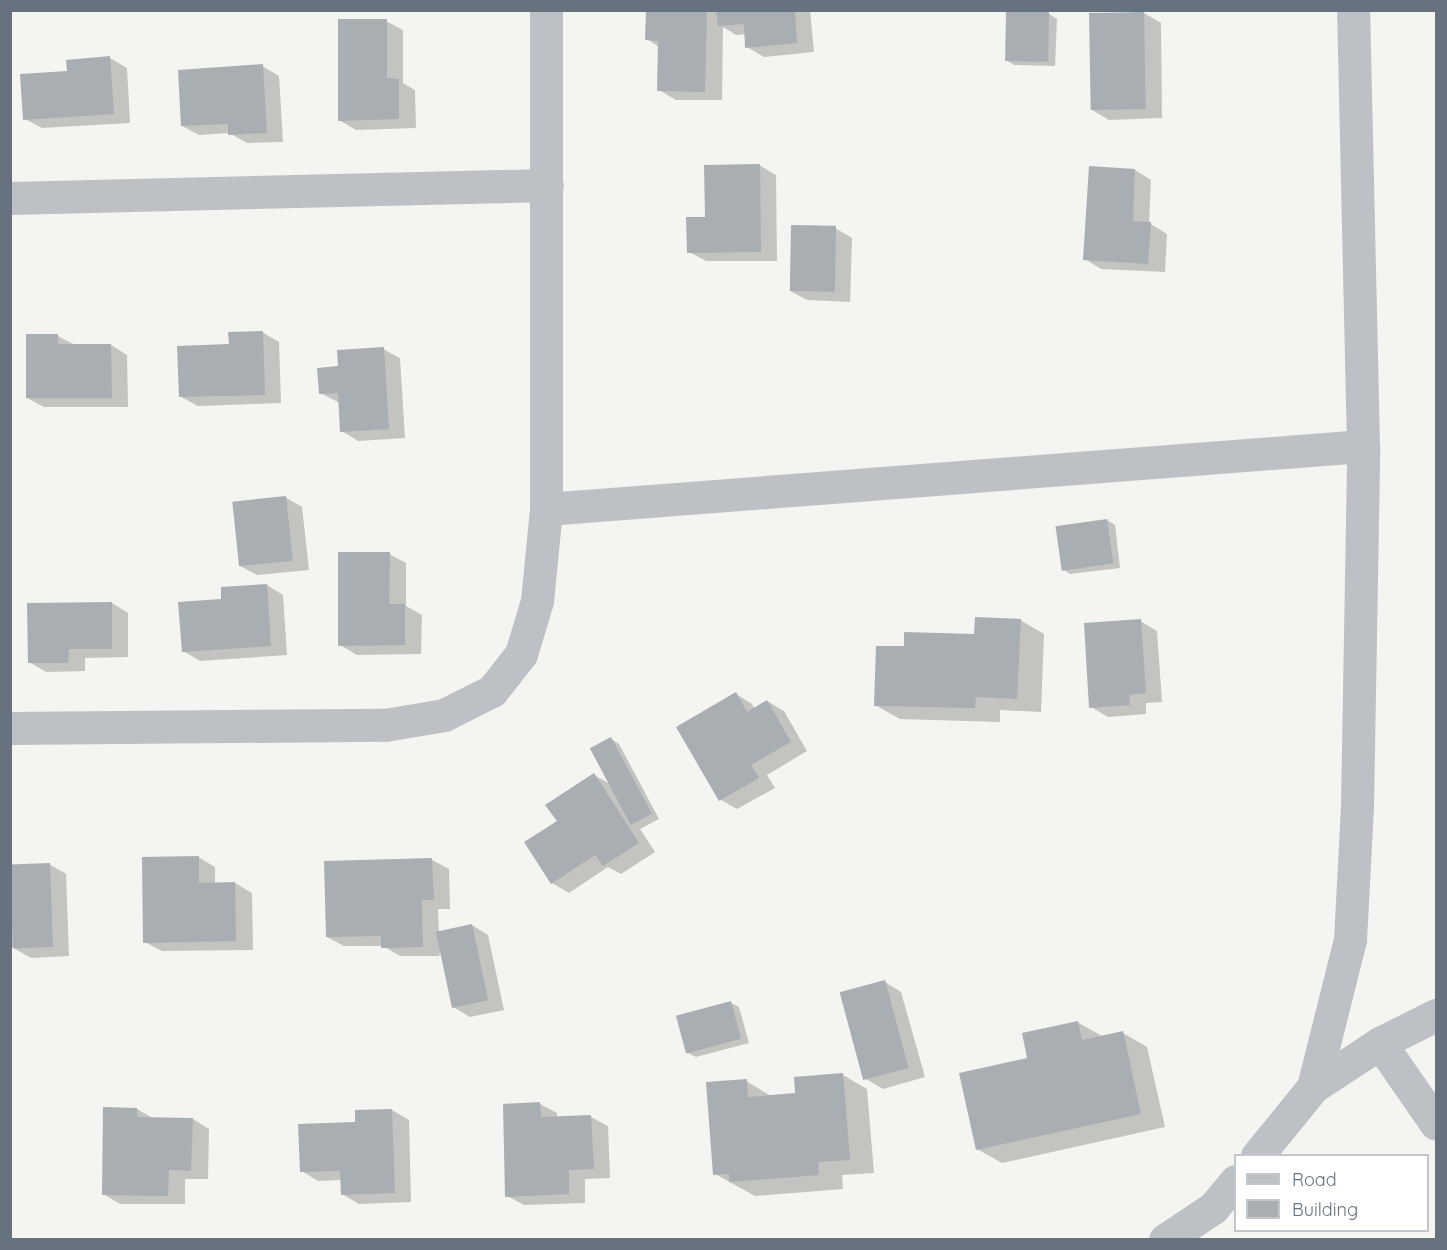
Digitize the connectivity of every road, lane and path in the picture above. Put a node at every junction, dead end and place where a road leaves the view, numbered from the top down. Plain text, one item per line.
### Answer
1 (546, 10) edge
2 (1353, 10) edge
3 (547, 185) junction
4 (10, 198) edge
5 (1363, 446) junction
6 (546, 509) junction
7 (10, 728) edge
8 (1437, 1015) edge
9 (1380, 1043) junction
10 (1313, 1087) junction
11 (1437, 1124) edge
12 (1258, 1154) edge
13 (1234, 1183) edge
14 (1165, 1239) edge

1 - 3 street
2 - 5 street
3 - 4 street
3 - 6 street
5 - 6 street
5 - 10 street
6 - 7 street
8 - 9 street
9 - 10 street
9 - 11 street
10 - 12 street
13 - 14 street

